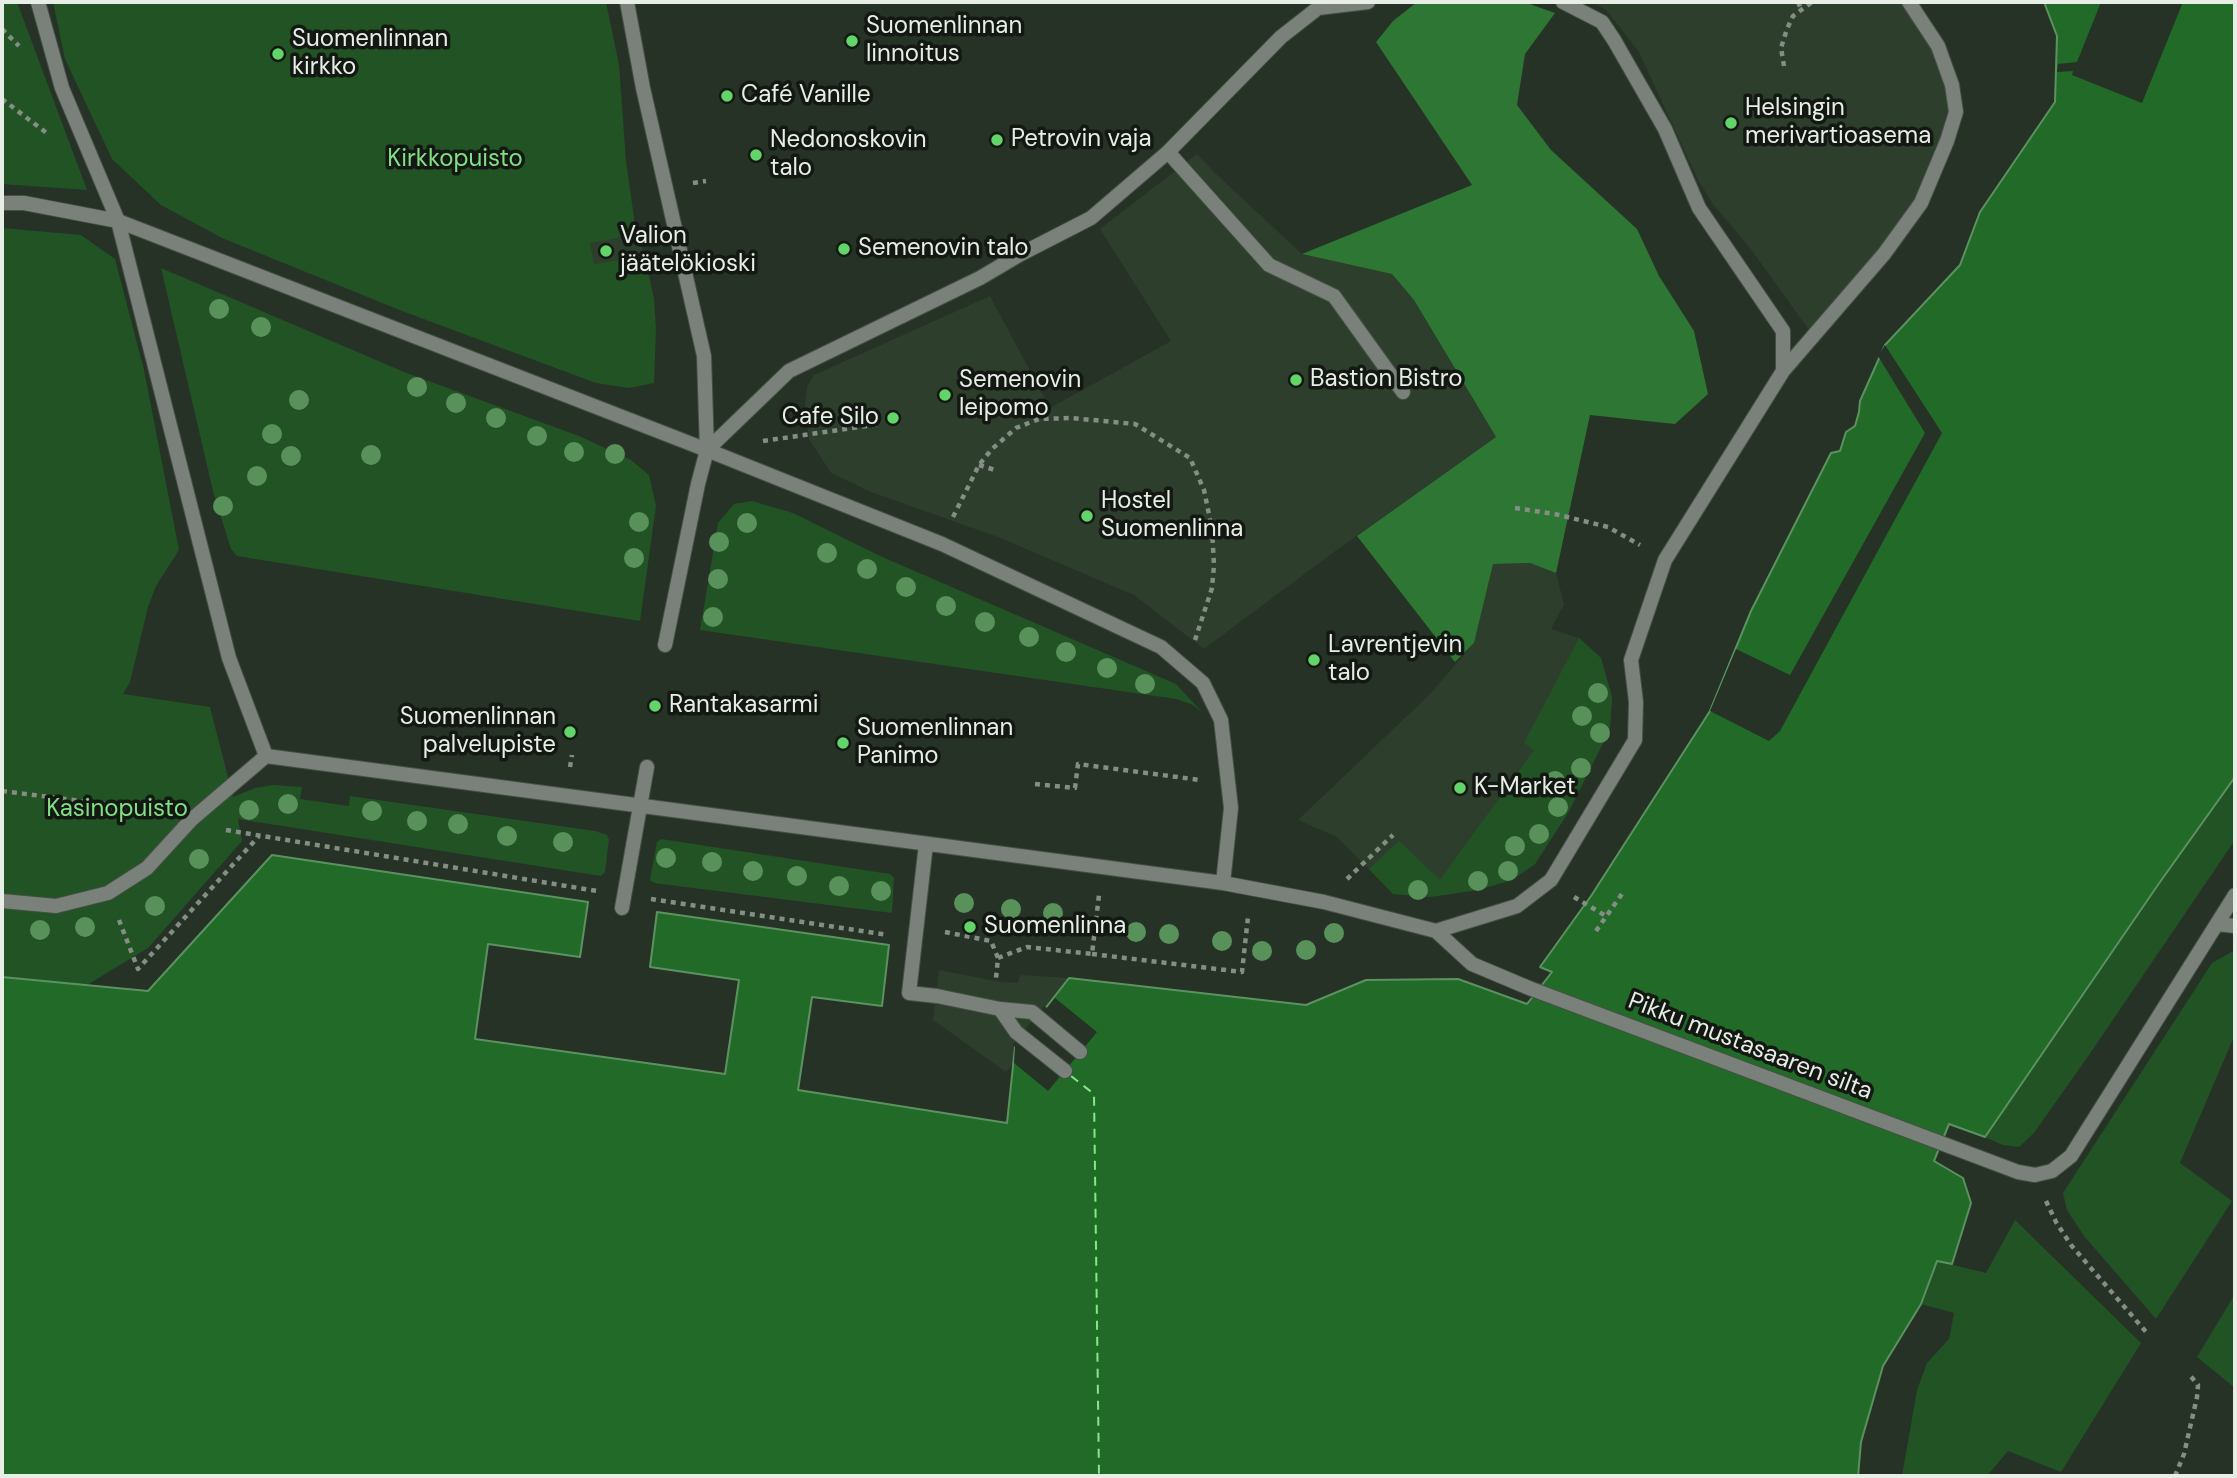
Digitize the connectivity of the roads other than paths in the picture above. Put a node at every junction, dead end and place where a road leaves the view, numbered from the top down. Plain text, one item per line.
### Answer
1 (38, 2) edge
2 (627, 2) edge
3 (1368, 2) edge
4 (1563, 2) edge
5 (1909, 2) edge
6 (1314, 5) edge
7 (1168, 152) junction
8 (2, 203) edge
9 (118, 221) junction
10 (1783, 371) junction
11 (1403, 392) dead end
12 (707, 450) junction
13 (665, 645) dead end
14 (267, 756) junction
15 (647, 767) dead end
16 (640, 804) junction
17 (926, 844) junction
18 (1223, 883) junction
19 (2235, 895) edge
20 (2, 901) edge
21 (623, 901) road end
22 (2217, 924) junction
23 (2235, 926) edge
24 (1436, 932) junction
25 (1000, 1010) junction
26 (1080, 1052) dead end
27 (1065, 1071) dead end

1 - 9 lane
2 - 12 lane
3 - 6 lane
4 - 10 lane
5 - 10 lane
6 - 7 lane
7 - 11 lane
7 - 12 lane
8 - 9 lane
9 - 12 lane
9 - 14 lane
10 - 24 lane
12 - 13 lane
12 - 18 lane
14 - 16 lane
14 - 20 lane
15 - 16 lane
16 - 17 lane
16 - 21 lane
17 - 18 lane
17 - 25 lane
18 - 24 lane
19 - 22 lane
22 - 23 lane
22 - 24 lane, Pikku mustasaaren silta
25 - 26 lane
25 - 27 lane

